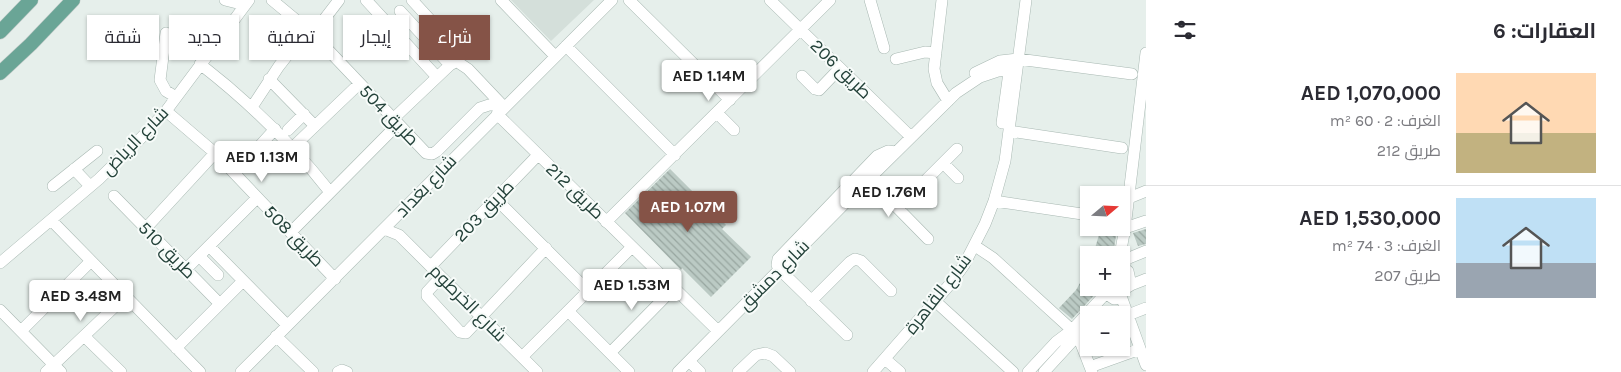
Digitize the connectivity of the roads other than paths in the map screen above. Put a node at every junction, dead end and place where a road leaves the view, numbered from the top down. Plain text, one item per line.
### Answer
1 (31, 0) edge
2 (73, 0) edge
3 (225, 0) edge
4 (272, 0) edge
5 (339, 0) edge
6 (366, 0) edge
7 (412, 0) edge
8 (501, 0) edge
9 (612, 0) edge
10 (629, 0) edge
11 (770, 0) edge
12 (830, 0) edge
13 (870, 0) edge
14 (942, 0) edge
15 (1019, 0) edge
16 (1026, 0) edge
17 (247, 2) edge
18 (400, 11) junction
19 (290, 15) edge
20 (325, 15) edge
21 (380, 15) edge
22 (396, 15) edge
23 (801, 30) junction
24 (0, 32) edge
25 (166, 33) dead end
26 (566, 46) junction
27 (409, 47) edge
28 (884, 48) dead end
29 (936, 53) junction
30 (1146, 53) edge
31 (333, 56) edge
32 (555, 56) junction
33 (896, 59) dead end
34 (286, 60) edge
35 (454, 63) junction
36 (200, 64) junction
37 (1013, 65) junction
38 (840, 68) junction
39 (0, 73) edge
40 (1132, 74) dead end
41 (802, 76) dead end
42 (437, 77) junction
43 (980, 77) junction
44 (269, 80) junction
45 (359, 84) junction
46 (1006, 88) junction
47 (176, 97) junction
48 (952, 97) junction
49 (1143, 98) edge
50 (730, 100) junction
51 (252, 107) junction
52 (501, 109) junction
53 (166, 111) junction
54 (718, 113) junction
55 (304, 114) junction
56 (395, 122) junction
57 (315, 126) junction
58 (275, 129) junction
59 (288, 130) dead end
60 (734, 130) dead end
61 (1009, 131) junction
62 (911, 137) junction
63 (293, 147) junction
64 (1122, 148) dead end
65 (957, 149) dead end
66 (97, 151) dead end
67 (896, 152) junction
68 (215, 153) junction
69 (675, 154) junction
70 (538, 156) junction
71 (943, 162) junction
72 (74, 169) junction
73 (235, 173) junction
74 (958, 178) dead end
75 (868, 179) junction
76 (999, 180) junction
77 (53, 186) dead end
78 (90, 186) junction
79 (1130, 186) edge
80 (330, 192) junction
81 (1146, 192) edge
82 (114, 196) dead end
83 (1130, 197) edge
84 (257, 198) junction
85 (496, 199) junction
86 (994, 201) junction
87 (898, 208) junction
88 (1080, 214) edge
89 (394, 218) junction
90 (51, 220) junction
91 (1146, 221) edge
92 (606, 222) junction
93 (1130, 224) edge
94 (146, 228) junction
95 (384, 229) junction
96 (291, 232) junction
97 (399, 235) junction
98 (928, 239) dead end
99 (209, 246) junction
100 (975, 246) junction
101 (632, 247) junction
102 (546, 248) junction
103 (1146, 251) edge
104 (199, 256) junction
105 (1130, 258) edge
106 (91, 261) junction
107 (0, 263) edge
108 (430, 266) junction
109 (186, 269) junction
110 (780, 270) junction
111 (218, 275) dead end
112 (442, 277) junction
113 (335, 279) junction
114 (1146, 279) edge
115 (243, 281) junction
116 (1130, 285) edge
117 (674, 288) junction
118 (588, 291) junction
119 (891, 291) dead end
120 (126, 296) junction
121 (1110, 296) edge
122 (1111, 296) edge
123 (811, 301) junction
124 (935, 301) junction
125 (220, 304) junction
126 (1103, 306) edge
127 (1146, 308) edge
128 (0, 310) edge
129 (568, 311) junction
130 (1130, 314) edge
131 (482, 317) junction
132 (1130, 319) edge
133 (287, 325) junction
134 (1080, 329) edge
135 (718, 331) junction
136 (21, 332) junction
137 (847, 335) dead end
138 (276, 336) junction
139 (1071, 336) junction
140 (85, 337) junction
141 (1141, 342) edge
142 (176, 348) junction
143 (610, 353) junction
144 (522, 357) junction
145 (885, 359) junction
146 (689, 361) junction
147 (1146, 365) edge
148 (1055, 367) edge
149 (54, 370) edge
150 (1091, 370) edge
151 (116, 371) edge
152 (200, 372) edge
153 (241, 372) edge
154 (313, 372) edge
155 (338, 372) edge
156 (347, 372) edge
157 (537, 372) edge
158 (629, 372) edge
159 (678, 372) edge
160 (700, 372) edge
161 (738, 372) edge
162 (790, 372) edge
163 (873, 372) edge
164 (900, 372) edge
165 (1013, 372) edge
166 (1028, 372) edge
167 (1044, 372) edge

1 - 24 main road
2 - 39 main road
3 - 17 street
4 - 19 street
5 - 20 street
6 - 21 street
7 - 18 street
7 - 35 street
8 - 32 street
9 - 26 street, شارع بغداد
10 - 50 street
11 - 23 street, طريق 206
12 - 23 street
13 - 28 street
14 - 29 street
15 - 37 street, شارع القاهرة
16 - 37 street, شارع القاهرة
17 - 36 street, شارع الرياض
18 - 22 street
18 - 35 street, طريق 212
23 - 38 street, طريق 206
23 - 50 street
25 - 47 street
26 - 32 street, شارع بغداد
26 - 69 street
27 - 42 street
29 - 33 street
29 - 48 street
30 - 49 street
31 - 45 street, طريق 504
32 - 52 street, شارع بغداد
34 - 44 street
35 - 42 street
35 - 52 street, طريق 212
36 - 47 street, شارع الرياض
36 - 51 street
37 - 40 street
37 - 43 street, شارع دمشق
37 - 46 street, شارع القاهرة
37 - 48 street, شارع دمشق
37 - 61 street, شارع القاهرة
38 - 41 street
38 - 62 street, طريق 206
42 - 56 street
43 - 46 street
43 - 48 street, شارع دمشق
44 - 51 street
44 - 55 street
45 - 56 street, طريق 504
45 - 57 street
46 - 76 street, شارع القاهرة
47 - 53 street, شارع الرياض
48 - 62 street, شارع دمشق
49 - 79 street
50 - 54 street
51 - 58 street
52 - 56 street, طريق 504
52 - 70 street, طريق 212
52 - 89 street, شارع بغداد
53 - 68 street, طريق 508
53 - 78 street, شارع الرياض
54 - 60 street
54 - 69 street
55 - 57 street
55 - 59 street
56 - 80 street
57 - 63 street
58 - 63 street
58 - 73 street
61 - 64 street
61 - 76 street, شارع القاهرة
62 - 67 street, شارع دمشق
63 - 80 street
65 - 71 street
66 - 72 street
67 - 75 street, شارع دمشق
67 - 110 street
68 - 73 street, طريق 508
68 - 94 street
69 - 92 street
70 - 85 street, طريق 203
70 - 92 street, طريق 212
71 - 74 street
71 - 87 street
72 - 77 street
72 - 78 street
73 - 84 street, طريق 508
75 - 87 street
75 - 110 street, شارع دمشق
76 - 86 street, شارع القاهرة
78 - 90 street, شارع الرياض
80 - 96 street
81 - 83 street
82 - 94 street, طريق 510
84 - 96 street, طريق 508
84 - 99 street
85 - 102 street
85 - 108 street, طريق 203
86 - 88 street
86 - 100 street, شارع القاهرة
87 - 98 street
89 - 95 street, شارع بغداد
89 - 97 street, شارع الخرطوم
90 - 106 street
90 - 107 street, شارع الرياض
91 - 93 street
92 - 101 street, طريق 212
94 - 109 street, طريق 510
95 - 97 street, شارع الخرطوم
95 - 113 street, شارع بغداد
96 - 113 street, طريق 508
97 - 108 street, شارع الخرطوم
99 - 104 street
99 - 115 street, طريق 510
100 - 124 street, شارع القاهرة
100 - 139 street
101 - 117 street, طريق 212
101 - 118 street
102 - 118 street
102 - 131 street
103 - 105 street
104 - 109 street
104 - 111 street
106 - 120 street
106 - 136 street
108 - 112 street, شارع الخرطوم
109 - 125 street, طريق 510
110 - 123 street
110 - 135 street, شارع دمشق
112 - 131 street, شارع الخرطوم
112 - 131 street
113 - 133 street, شارع بغداد
114 - 116 street
115 - 125 street
115 - 133 street, طريق 510
117 - 135 street, طريق 212
117 - 143 street
118 - 129 street
119 - 123 street
120 - 140 street
120 - 142 street
121 - 139 street
122 - 126 street
123 - 137 street
124 - 145 street, شارع القاهرة
124 - 165 street
125 - 142 street
127 - 130 street
128 - 136 street
129 - 143 street
129 - 144 street
131 - 144 street, شارع الخرطوم
132 - 141 street
133 - 138 street, شارع بغداد
134 - 139 street
135 - 146 street, شارع دمشق
136 - 149 street
138 - 153 street, شارع بغداد
138 - 154 street
139 - 148 street
139 - 150 street
139 - 166 street
140 - 149 street
140 - 151 street
141 - 147 street
141 - 150 street
142 - 152 street
143 - 158 street
144 - 157 street, شارع الخرطوم
145 - 163 street, شارع القاهرة
145 - 164 street
146 - 159 street, شارع دمشق
146 - 160 street
148 - 167 street
155 - 156 street
161 - 162 street

